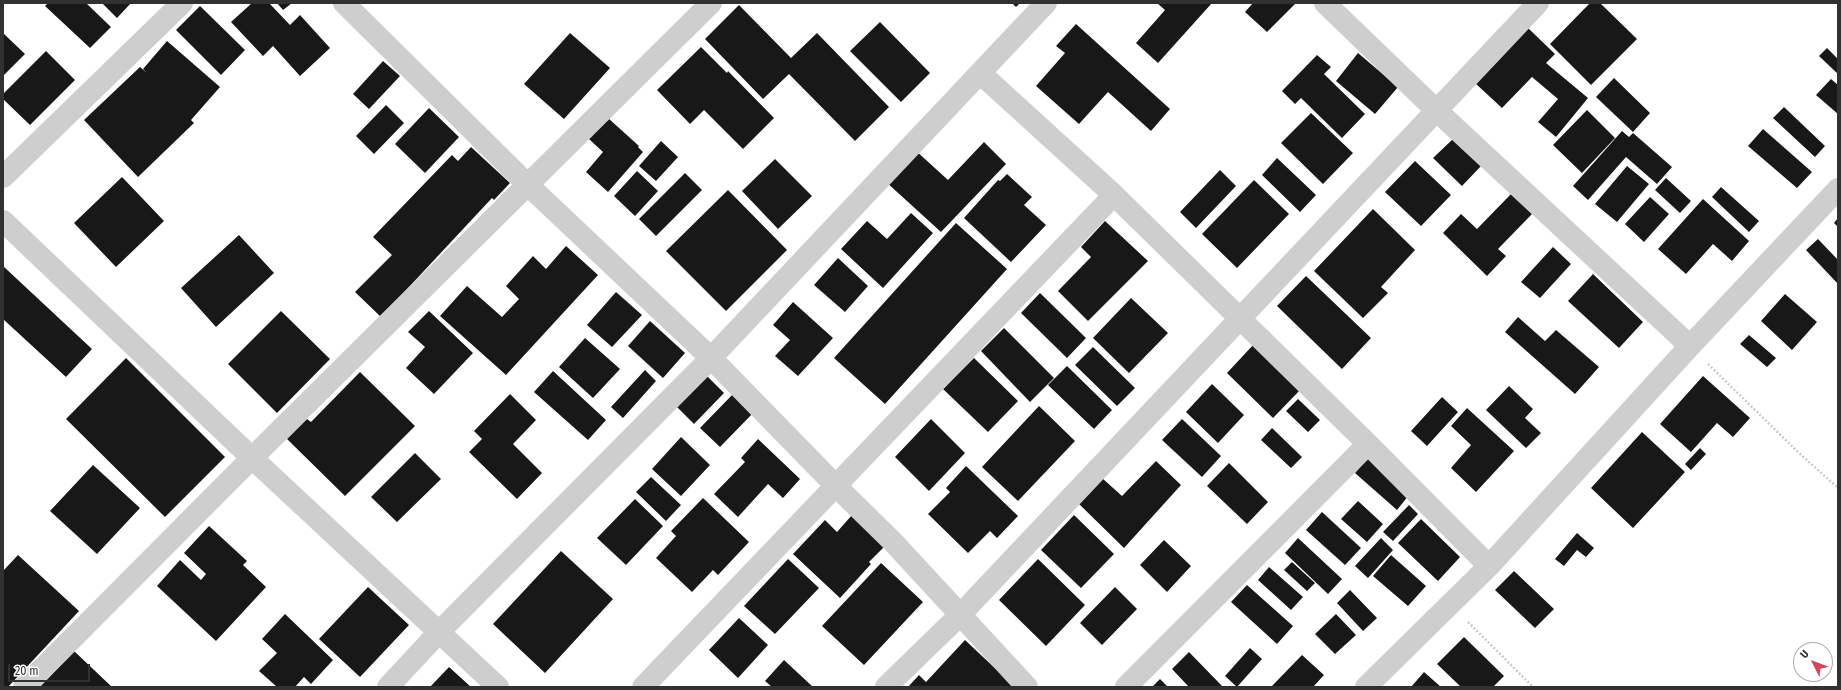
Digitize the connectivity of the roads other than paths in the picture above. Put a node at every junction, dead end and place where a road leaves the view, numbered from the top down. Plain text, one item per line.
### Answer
1 (182, 3) edge
2 (344, 3) edge
3 (711, 3) edge
4 (1046, 3) edge
5 (1325, 3) edge
6 (1538, 3) edge
7 (980, 73) junction
8 (1436, 110) junction
9 (3, 177) edge
10 (528, 185) junction
11 (1838, 189) edge
12 (1114, 195) junction
13 (3, 221) edge
14 (1241, 320) junction
15 (1690, 346) junction
16 (711, 358) junction
17 (1368, 444) junction
18 (252, 458) junction
19 (836, 486) junction
20 (1489, 566) junction
21 (960, 615) junction
22 (439, 632) junction
23 (24, 687) edge
24 (388, 687) edge
25 (498, 687) edge
26 (643, 687) edge
27 (886, 687) edge
28 (1027, 687) edge
29 (1126, 687) edge
30 (1366, 687) edge

1 - 9 street
2 - 10 street
3 - 10 street
4 - 7 street
5 - 8 street
6 - 8 street
7 - 12 street
7 - 16 street
8 - 14 street
8 - 15 street
10 - 16 street
10 - 18 street
11 - 15 street
12 - 14 street
12 - 19 street
13 - 18 street
14 - 17 street
14 - 21 street
15 - 20 street
16 - 19 street
16 - 22 street
17 - 20 street
17 - 29 street
18 - 22 street
18 - 23 street
19 - 21 street
19 - 26 street
20 - 30 street
21 - 27 street
21 - 28 street
22 - 24 street
22 - 25 street

